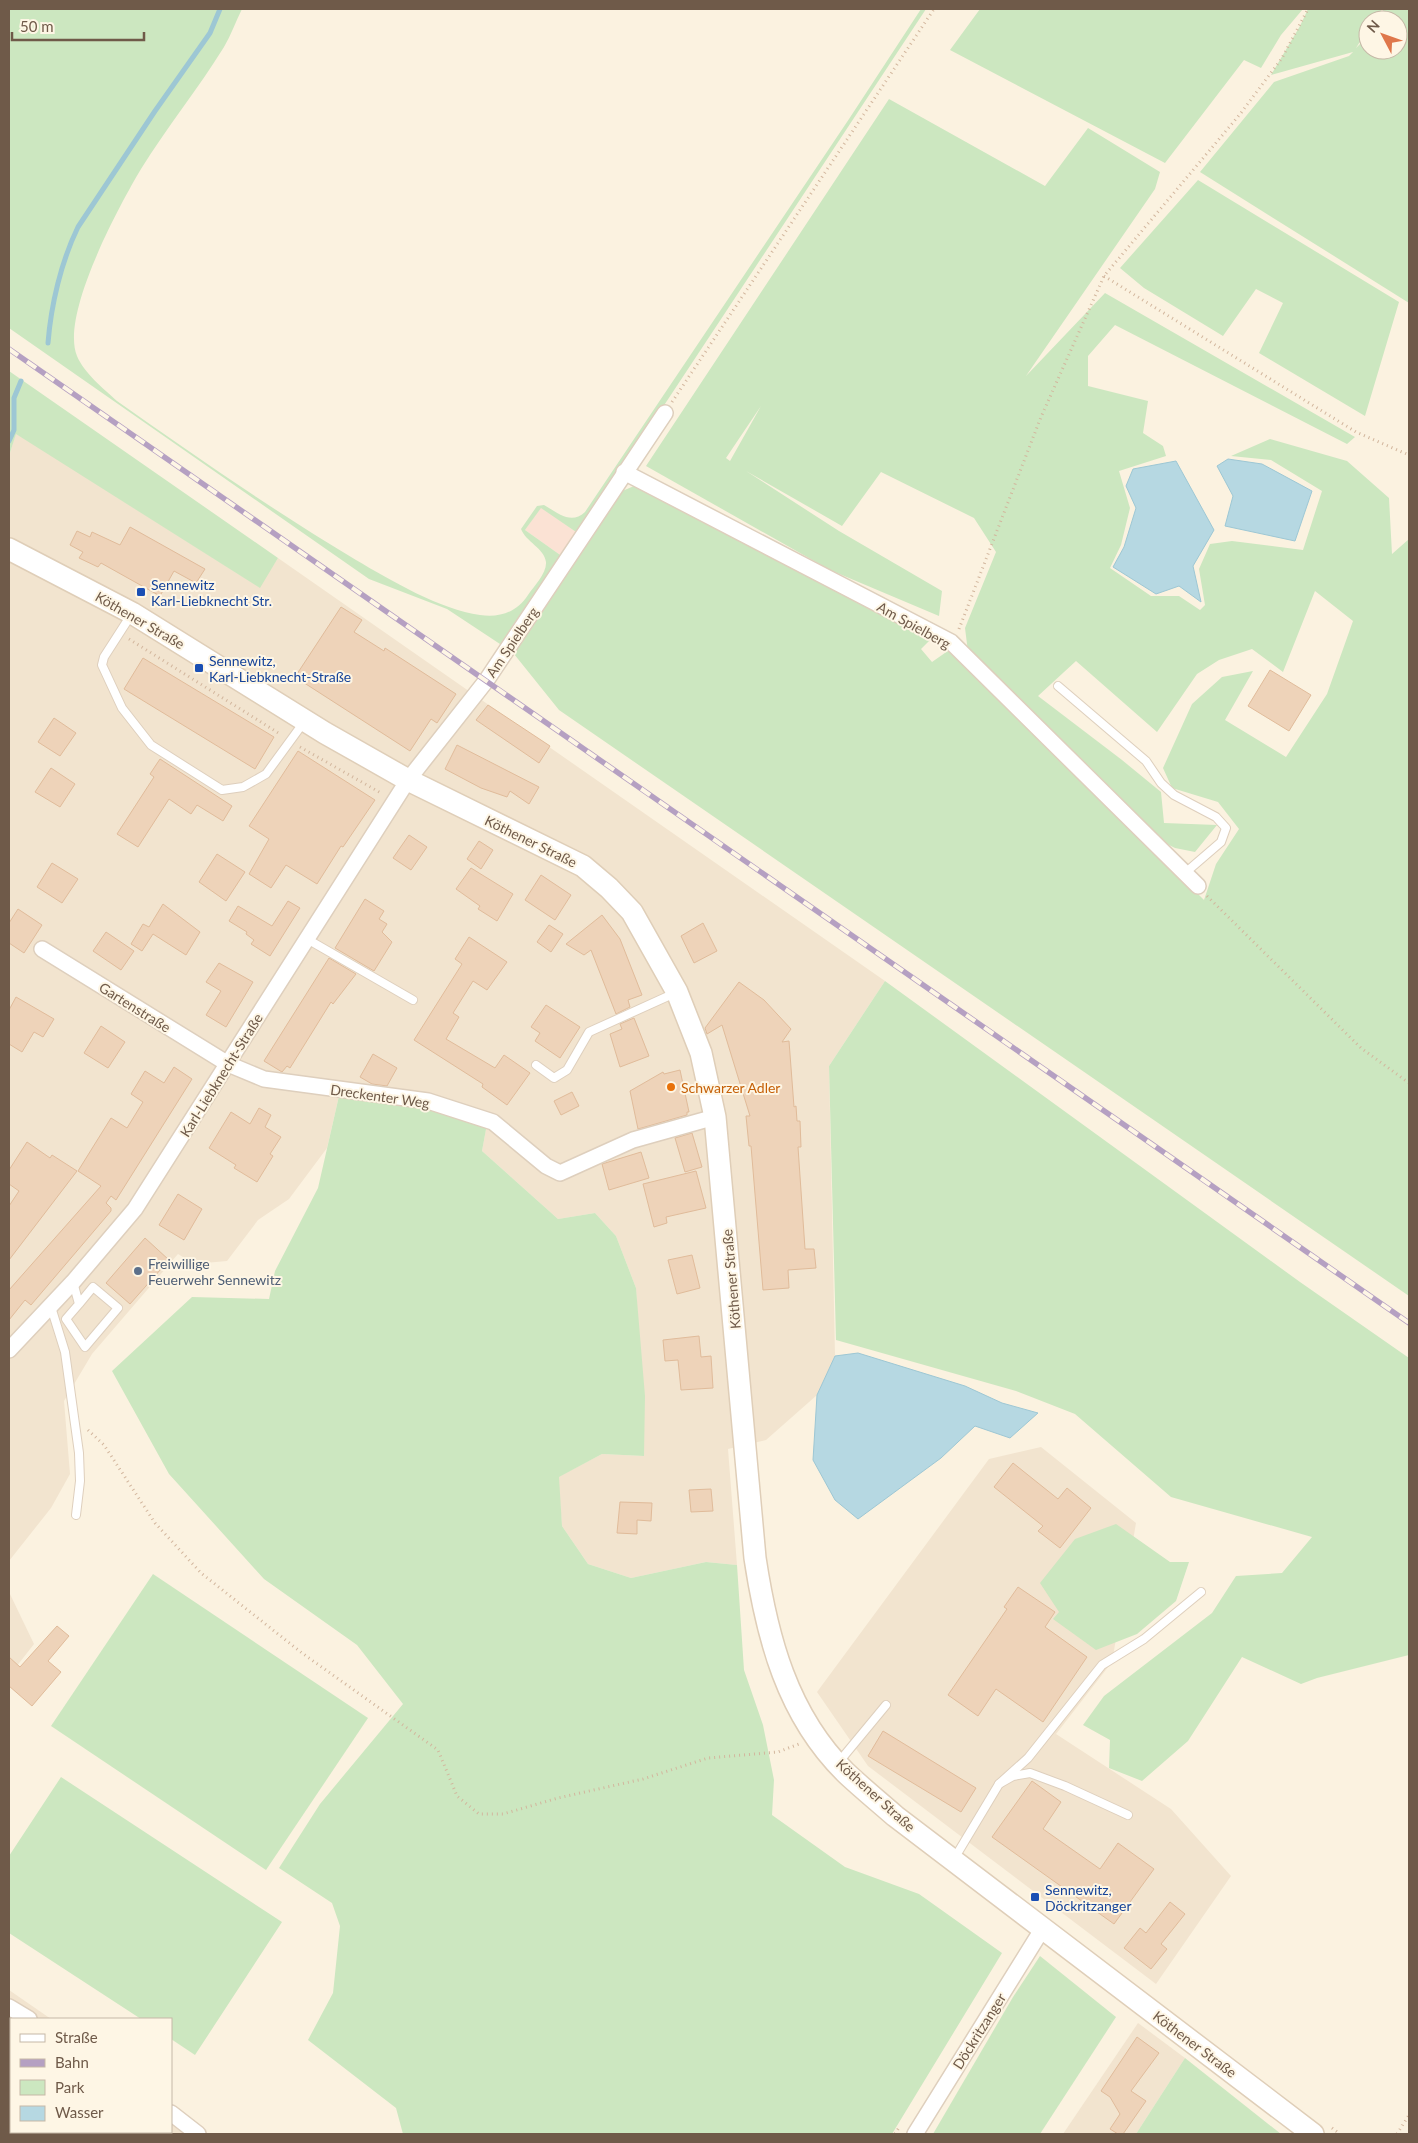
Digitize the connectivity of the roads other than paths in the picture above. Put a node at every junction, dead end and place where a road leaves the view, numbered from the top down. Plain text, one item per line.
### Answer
1 (665, 413) road end
2 (624, 472) junction
3 (9, 549) edge
4 (132, 613) junction
5 (1058, 686) dead end
6 (305, 721) junction
7 (408, 780) junction
8 (1185, 873) junction
9 (1198, 886) road end
10 (307, 939) junction
11 (42, 949) dead end
12 (677, 992) junction
13 (413, 1000) dead end
14 (228, 1064) junction
15 (536, 1065) dead end
16 (715, 1117) junction
17 (74, 1282) junction
18 (79, 1304) junction
19 (51, 1307) junction
20 (9, 1350) edge
21 (76, 1515) dead end
22 (1201, 1592) dead end
23 (886, 1705) dead end
24 (838, 1763) junction
25 (999, 1784) junction
26 (1128, 1816) dead end
27 (954, 1860) junction
28 (1043, 1928) junction
29 (9, 2007) edge
30 (27, 2018) edge
31 (172, 2114) edge
32 (198, 2134) edge
33 (915, 2134) edge
34 (1313, 2134) edge

1 - 2 street, Am Spielberg
2 - 7 street, Am Spielberg
2 - 8 street, Am Spielberg
3 - 4 main road, Köthener Straße
4 - 6 main road, Köthener Straße
4 - 6 lane
5 - 8 lane
6 - 7 main road, Köthener Straße
7 - 10 street, Karl-Liebknecht-Straße
7 - 12 main road, Köthener Straße
8 - 9 street, Am Spielberg
10 - 13 lane
10 - 14 street, Karl-Liebknecht-Straße
11 - 14 street, Gartenstraße
12 - 15 lane
12 - 16 main road, Köthener Straße
14 - 16 street, Dreckenter Weg
14 - 17 street, Karl-Liebknecht-Straße
16 - 24 main road, Köthener Straße
17 - 18 lane
17 - 19 street, Karl-Liebknecht-Straße
18 - 18 lane
19 - 20 street, Karl-Liebknecht-Straße
19 - 21 lane
22 - 25 lane
23 - 24 lane
24 - 27 main road, Köthener Straße
25 - 26 lane
25 - 27 lane
27 - 28 main road, Köthener Straße
28 - 33 street, Döckritzanger
28 - 34 main road, Köthener Straße
29 - 30 street
31 - 32 street

